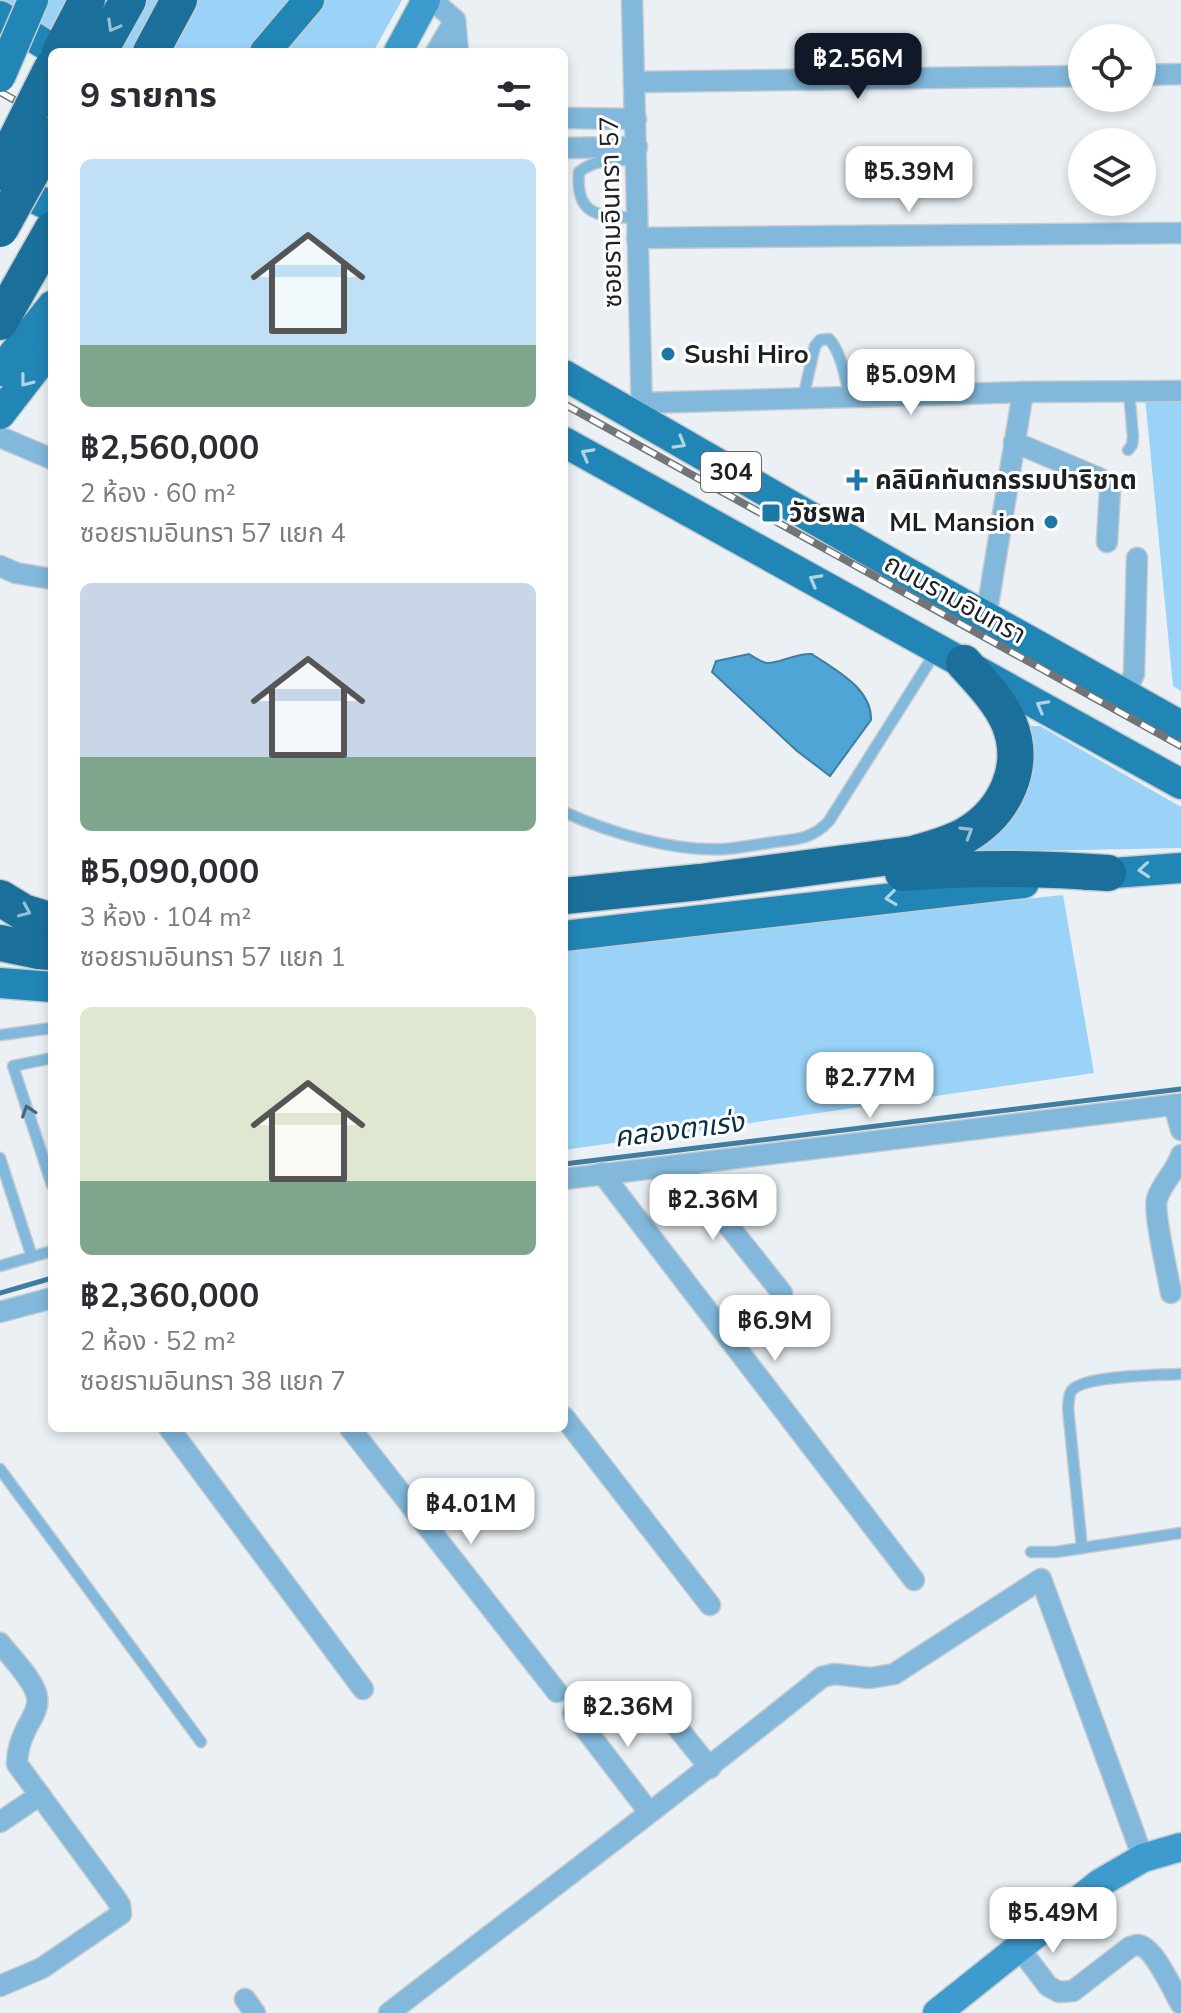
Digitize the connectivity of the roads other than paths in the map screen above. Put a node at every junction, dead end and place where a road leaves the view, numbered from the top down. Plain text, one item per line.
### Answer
1 (33, 0) edge
2 (87, 0) edge
3 (128, 0) edge
4 (179, 0) edge
5 (309, 0) edge
6 (429, 0) edge
7 (632, 0) edge
8 (0, 16) edge
9 (455, 20) junction
10 (52, 48) edge
11 (60, 48) edge
12 (101, 48) edge
13 (153, 48) edge
14 (268, 48) edge
15 (400, 48) edge
16 (438, 48) edge
17 (458, 48) edge
18 (0, 54) edge
19 (1181, 74) edge
20 (1156, 75) edge
21 (48, 76) edge
22 (1068, 76) edge
23 (0, 77) edge
24 (48, 81) edge
25 (634, 82) junction
26 (568, 118) edge
27 (636, 119) junction
28 (0, 128) edge
29 (48, 142) edge
30 (568, 148) edge
31 (636, 154) junction
32 (48, 155) edge
33 (0, 172) edge
34 (0, 182) edge
35 (48, 205) edge
36 (637, 228) junction
37 (0, 229) edge
38 (1181, 233) edge
39 (48, 237) edge
40 (48, 311) edge
41 (0, 322) edge
42 (48, 352) edge
43 (0, 371) edge
44 (568, 377) edge
45 (1129, 391) junction
46 (1181, 391) edge
47 (1023, 392) junction
48 (850, 397) junction
49 (803, 398) junction
50 (642, 412) junction
51 (0, 414) edge
52 (0, 437) edge
53 (1014, 442) junction
54 (568, 444) edge
55 (1128, 450) dead end
56 (48, 457) edge
57 (1107, 542) dead end
58 (1137, 558) dead end
59 (0, 566) edge
60 (48, 578) edge
61 (986, 617) junction
62 (951, 655) junction
63 (1125, 694) junction
64 (1181, 728) edge
65 (1170, 778) edge
66 (568, 814) edge
67 (1181, 868) edge
68 (1108, 873) joint
69 (568, 896) edge
70 (0, 898) edge
71 (568, 914) edge
72 (634, 918) junction
73 (48, 920) edge
74 (568, 935) edge
75 (0, 943) edge
76 (48, 952) edge
77 (0, 983) edge
78 (48, 987) edge
79 (48, 1029) edge
80 (0, 1035) edge
81 (48, 1059) edge
82 (1177, 1104) edge
83 (1181, 1130) edge
84 (1181, 1155) edge
85 (0, 1158) edge
86 (680, 1165) junction
87 (48, 1173) edge
88 (602, 1173) junction
89 (568, 1178) edge
90 (48, 1252) edge
91 (32, 1257) junction
92 (0, 1266) edge
93 (1171, 1293) dead end
94 (48, 1299) edge
95 (0, 1312) edge
96 (761, 1321) dead end
97 (1181, 1374) edge
98 (568, 1422) edge
99 (172, 1432) edge
100 (353, 1432) edge
101 (0, 1469) edge
102 (1181, 1533) edge
103 (1082, 1548) junction
104 (1031, 1552) dead end
105 (914, 1580) dead end
106 (710, 1605) dead end
107 (0, 1643) edge
108 (363, 1689) dead end
109 (557, 1692) dead end
110 (573, 1713) dead end
111 (668, 1716) dead end
112 (201, 1742) dead end
113 (710, 1768) junction
114 (40, 1795) junction
115 (649, 1812) junction
116 (0, 1822) edge
117 (1181, 1847) edge
118 (1143, 1858) junction
119 (1020, 1949) junction
120 (0, 1986) edge
121 (1181, 2004) edge
122 (389, 2013) edge
123 (937, 2013) edge

1 - 23 main road, bridge
2 - 11 highway
3 -> 12 highway
4 - 13 highway
5 - 14 main road
6 - 9 street
6 - 15 street
7 - 25 street, ซอยรามอินทรา 57
8 - 10 main road
9 - 16 street
9 - 17 street
18 - 24 main road
19 - 20 street
21 - 33 highway, bridge
22 - 25 street
25 - 27 street, ซอยรามอินทรา 57
26 - 27 street
27 - 31 street, ซอยรามอินทรา 57
28 - 32 main road
29 - 37 highway, bridge
30 - 31 street
31 - 36 street, ซอยรามอินทรา 57
31 - 36 lane
34 - 35 main road
36 - 38 street
36 - 50 street, ซอยรามอินทรา 57
39 - 41 highway
40 - 43 main road
42 -> 51 main road
44 - 50 main road, ถนนรามอินทรา / 304
45 - 46 street
45 - 47 street
45 - 55 lane
47 - 48 street
47 - 53 street
48 - 49 street
48 - 49 lane
49 - 50 street
50 -> 61 main road, ถนนรามอินทรา / 304
52 - 56 street
53 - 57 street
53 - 61 street
62 -> 54 main road, ถนนรามอินทรา / 304
58 - 63 street
59 - 60 street
61 - 63 main road, ถนนรามอินทรา / 304
65 -> 62 main road, ถนนรามอินทรา / 304
62 - 66 lane
69 -> 62 highway
63 - 64 main road, ถนนรามอินทรา / 304
64 - 65 main road
67 -> 68 main road
68 -> 72 highway
70 -> 73 highway
71 - 72 highway
72 - 74 main road
75 - 76 highway
77 - 78 main road
79 - 80 lane
87 -> 81 lane
82 - 83 street
82 - 86 street
84 - 93 street
85 - 91 lane
86 - 88 street
86 - 96 street
88 - 89 street
88 - 105 street
90 - 91 lane
91 - 92 lane
94 - 95 street
97 - 103 lane
98 - 106 street
99 - 108 street
100 - 109 street
101 - 112 lane
102 - 103 lane
103 - 104 lane
107 - 114 street
110 - 115 street
111 - 113 street
113 - 115 street
113 - 118 street
114 - 116 street
114 - 120 street
115 - 122 street
117 - 118 street
118 - 119 street
119 - 121 street
119 - 123 street

